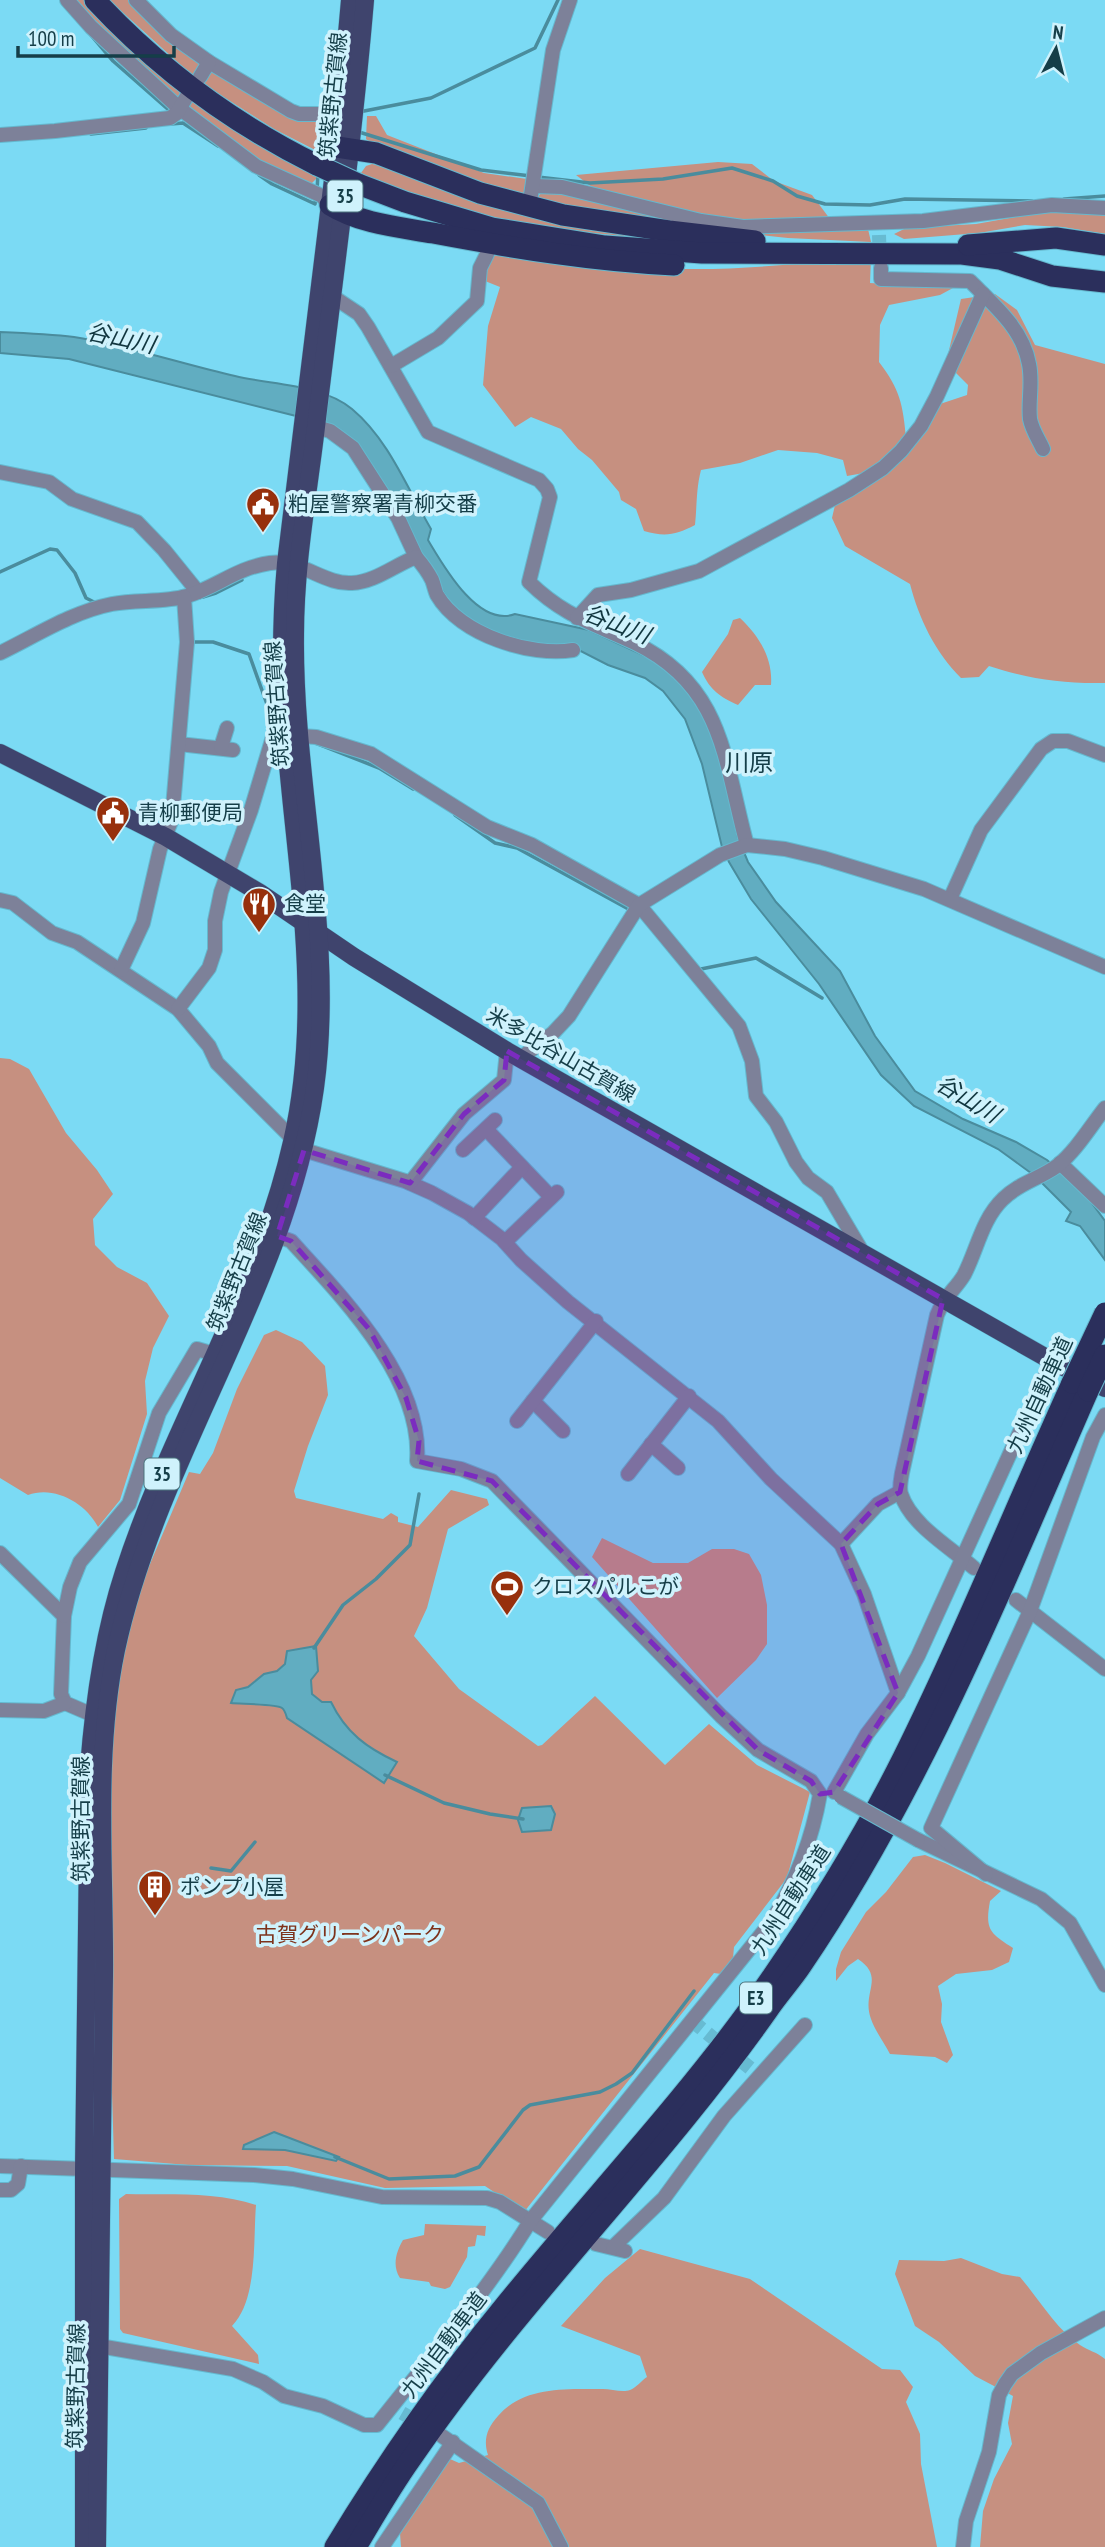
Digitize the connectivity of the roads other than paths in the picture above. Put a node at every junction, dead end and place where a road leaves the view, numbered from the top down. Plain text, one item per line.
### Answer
1 (67, 0) edge
2 (95, 0) edge
3 (103, 0) edge
4 (136, 0) edge
5 (351, 0) edge
6 (365, 0) edge
7 (570, 0) edge
8 (209, 62) junction
9 (200, 77) dead end
10 (183, 102) junction
11 (340, 114) junction
12 (0, 135) edge
13 (344, 148) junction
14 (318, 162) junction
15 (1105, 208) edge
16 (337, 209) junction
17 (1105, 245) edge
18 (803, 250) junction
19 (487, 254) dead end
20 (881, 268) dead end
21 (1105, 282) edge
22 (983, 294) junction
23 (332, 296) junction
24 (391, 366) junction
25 (314, 390) junction
26 (312, 422) junction
27 (1043, 449) dead end
28 (0, 472) edge
29 (416, 557) junction
30 (292, 564) junction
31 (191, 594) junction
32 (577, 618) junction
33 (573, 650) dead end
34 (0, 653) edge
35 (283, 704) junction
36 (227, 728) dead end
37 (300, 736) junction
38 (179, 744) junction
39 (0, 753) edge
40 (1105, 755) edge
41 (166, 837) junction
42 (747, 845) junction
43 (229, 874) junction
44 (300, 878) junction
45 (260, 893) junction
46 (950, 899) junction
47 (0, 900) edge
48 (639, 905) junction
49 (304, 921) junction
50 (318, 933) junction
51 (354, 957) junction
52 (1105, 967) edge
53 (121, 970) junction
54 (321, 979) junction
55 (178, 1009) junction
56 (514, 1055) junction
57 (1105, 1108) edge
58 (298, 1145) junction
59 (463, 1150) dead end
60 (1059, 1164) junction
61 (522, 1167) junction
62 (410, 1183) junction
63 (1105, 1206) edge
64 (474, 1218) junction
65 (277, 1236) junction
66 (505, 1242) junction
67 (863, 1253) junction
68 (943, 1299) junction
69 (1105, 1313) edge
70 (596, 1321) junction
71 (214, 1354) junction
72 (1105, 1355) edge
73 (1052, 1362) junction
74 (1088, 1388) edge
75 (689, 1396) junction
76 (533, 1401) junction
77 (1105, 1415) edge
78 (517, 1421) dead end
79 (563, 1431) dead end
80 (651, 1444) junction
81 (678, 1468) dead end
82 (628, 1474) dead end
83 (900, 1492) junction
84 (841, 1544) junction
85 (0, 1553) edge
86 (962, 1558) junction
87 (974, 1568) dead end
88 (1016, 1600) dead end
89 (1030, 1611) junction
90 (64, 1616) junction
91 (1105, 1669) edge
92 (898, 1693) junction
93 (65, 1703) junction
94 (0, 1710) edge
95 (93, 1715) junction
96 (832, 1795) junction
97 (986, 1874) junction
98 (1105, 1985) edge
99 (806, 2025) dead end
100 (0, 2166) edge
101 (21, 2166) junction
102 (92, 2170) junction
103 (0, 2190) edge
104 (531, 2220) junction
105 (548, 2232) dead end
106 (596, 2244) dead end
107 (1105, 2318) edge
108 (99, 2346) junction
109 (84, 2547) edge
110 (97, 2547) edge
111 (335, 2547) edge
112 (356, 2547) edge
113 (382, 2547) edge
114 (561, 2547) edge
115 (963, 2547) edge

1 - 10 street
2 - 14 highway
3 - 14 highway
4 - 8 street
5 - 11 main road, 筑紫野古賀線 / 35
6 - 13 main road, 筑紫野古賀線 / 35
7 - 15 street
8 - 9 street
8 - 11 street
10 - 12 street
10 - 16 street
11 - 13 main road, 筑紫野古賀線 / 35
13 - 16 main road, 筑紫野古賀線 / 35
13 - 18 highway
14 - 18 highway, bridge
16 - 18 highway
16 - 23 main road, 筑紫野古賀線 / 35
16 - 25 main road, 筑紫野古賀線 / 35
17 - 18 highway
18 - 21 highway
19 - 24 street
20 - 22 street
22 - 27 street
22 - 32 street
23 - 24 street
23 - 25 main road, 筑紫野古賀線 / 35
24 - 32 street
25 - 26 main road, 筑紫野古賀線 / 35
26 - 29 street
26 - 30 main road, 筑紫野古賀線 / 35
28 - 31 street
29 - 30 street
29 - 33 street
30 - 31 street
30 - 35 main road, 筑紫野古賀線 / 35
30 - 37 main road, 筑紫野古賀線 / 35
31 - 34 street
31 - 38 street
32 - 42 street
35 - 43 street
35 - 44 main road, 筑紫野古賀線 / 35
36 - 38 street
37 - 48 street
37 - 50 main road, 筑紫野古賀線 / 35
38 - 41 street
39 - 41 main road, 米多比谷山古賀線
40 - 46 street
41 - 43 main road, 米多比谷山古賀線
41 - 53 street
42 - 46 street
42 - 48 street
43 - 45 main road, 米多比谷山古賀線
43 - 55 street
44 - 45 main road
44 - 49 main road, 筑紫野古賀線 / 35
45 - 49 main road, 米多比谷山古賀線
46 - 52 street
47 - 53 street
48 - 56 street
48 - 67 street
49 - 50 main road, 米多比谷山古賀線
49 - 58 main road, 筑紫野古賀線 / 35
50 - 51 main road, 米多比谷山古賀線
50 - 54 main road, 筑紫野古賀線 / 35
51 - 54 main road
51 - 56 main road, 米多比谷山古賀線
53 - 55 street
54 - 58 main road, 筑紫野古賀線 / 35
55 - 58 street
56 - 62 street
56 - 67 main road, 米多比谷山古賀線
57 - 60 street
58 - 62 street
58 - 65 main road, 筑紫野古賀線 / 35
58 - 71 main road, 筑紫野古賀線 / 35
59 - 61 street
60 - 63 street
60 - 68 street
61 - 64 street
61 - 66 street
62 - 64 street
64 - 66 street
65 - 96 street
65 - 102 main road, 筑紫野古賀線 / 35
66 - 70 street
67 - 68 main road, 米多比谷山古賀線
68 - 73 main road, 米多比谷山古賀線
68 - 83 street
69 - 74 highway, 九州自動車道 / E3, bridge
70 - 75 street
70 - 76 street
71 - 90 street
71 - 95 main road, 筑紫野古賀線 / 35
72 - 74 highway, 九州自動車道 / E3, bridge
73 - 74 main road, 米多比谷山古賀線
73 - 86 street
74 - 111 highway, 九州自動車道 / E3
74 - 112 highway, 九州自動車道 / E3
75 - 80 street
75 - 84 street
76 - 78 street
76 - 79 street
77 - 89 street
80 - 81 street
80 - 82 street
83 - 84 street
83 - 86 street
84 - 92 street
85 - 90 street
86 - 87 street
86 - 92 street
88 - 89 street
89 - 91 street
89 - 97 street
90 - 93 street
92 - 96 street
93 - 94 street
93 - 95 street
95 - 102 main road, 筑紫野古賀線 / 35
96 - 97 street, bridge
96 - 104 street
97 - 98 street
99 - 106 street
100 - 101 street
101 - 102 street
101 - 103 street
102 - 104 street
102 - 108 main road, 筑紫野古賀線 / 35
102 - 109 main road, 筑紫野古賀線 / 35
104 - 105 street
104 - 108 street
107 - 115 street
108 - 110 main road, 筑紫野古賀線 / 35
113 - 114 street

